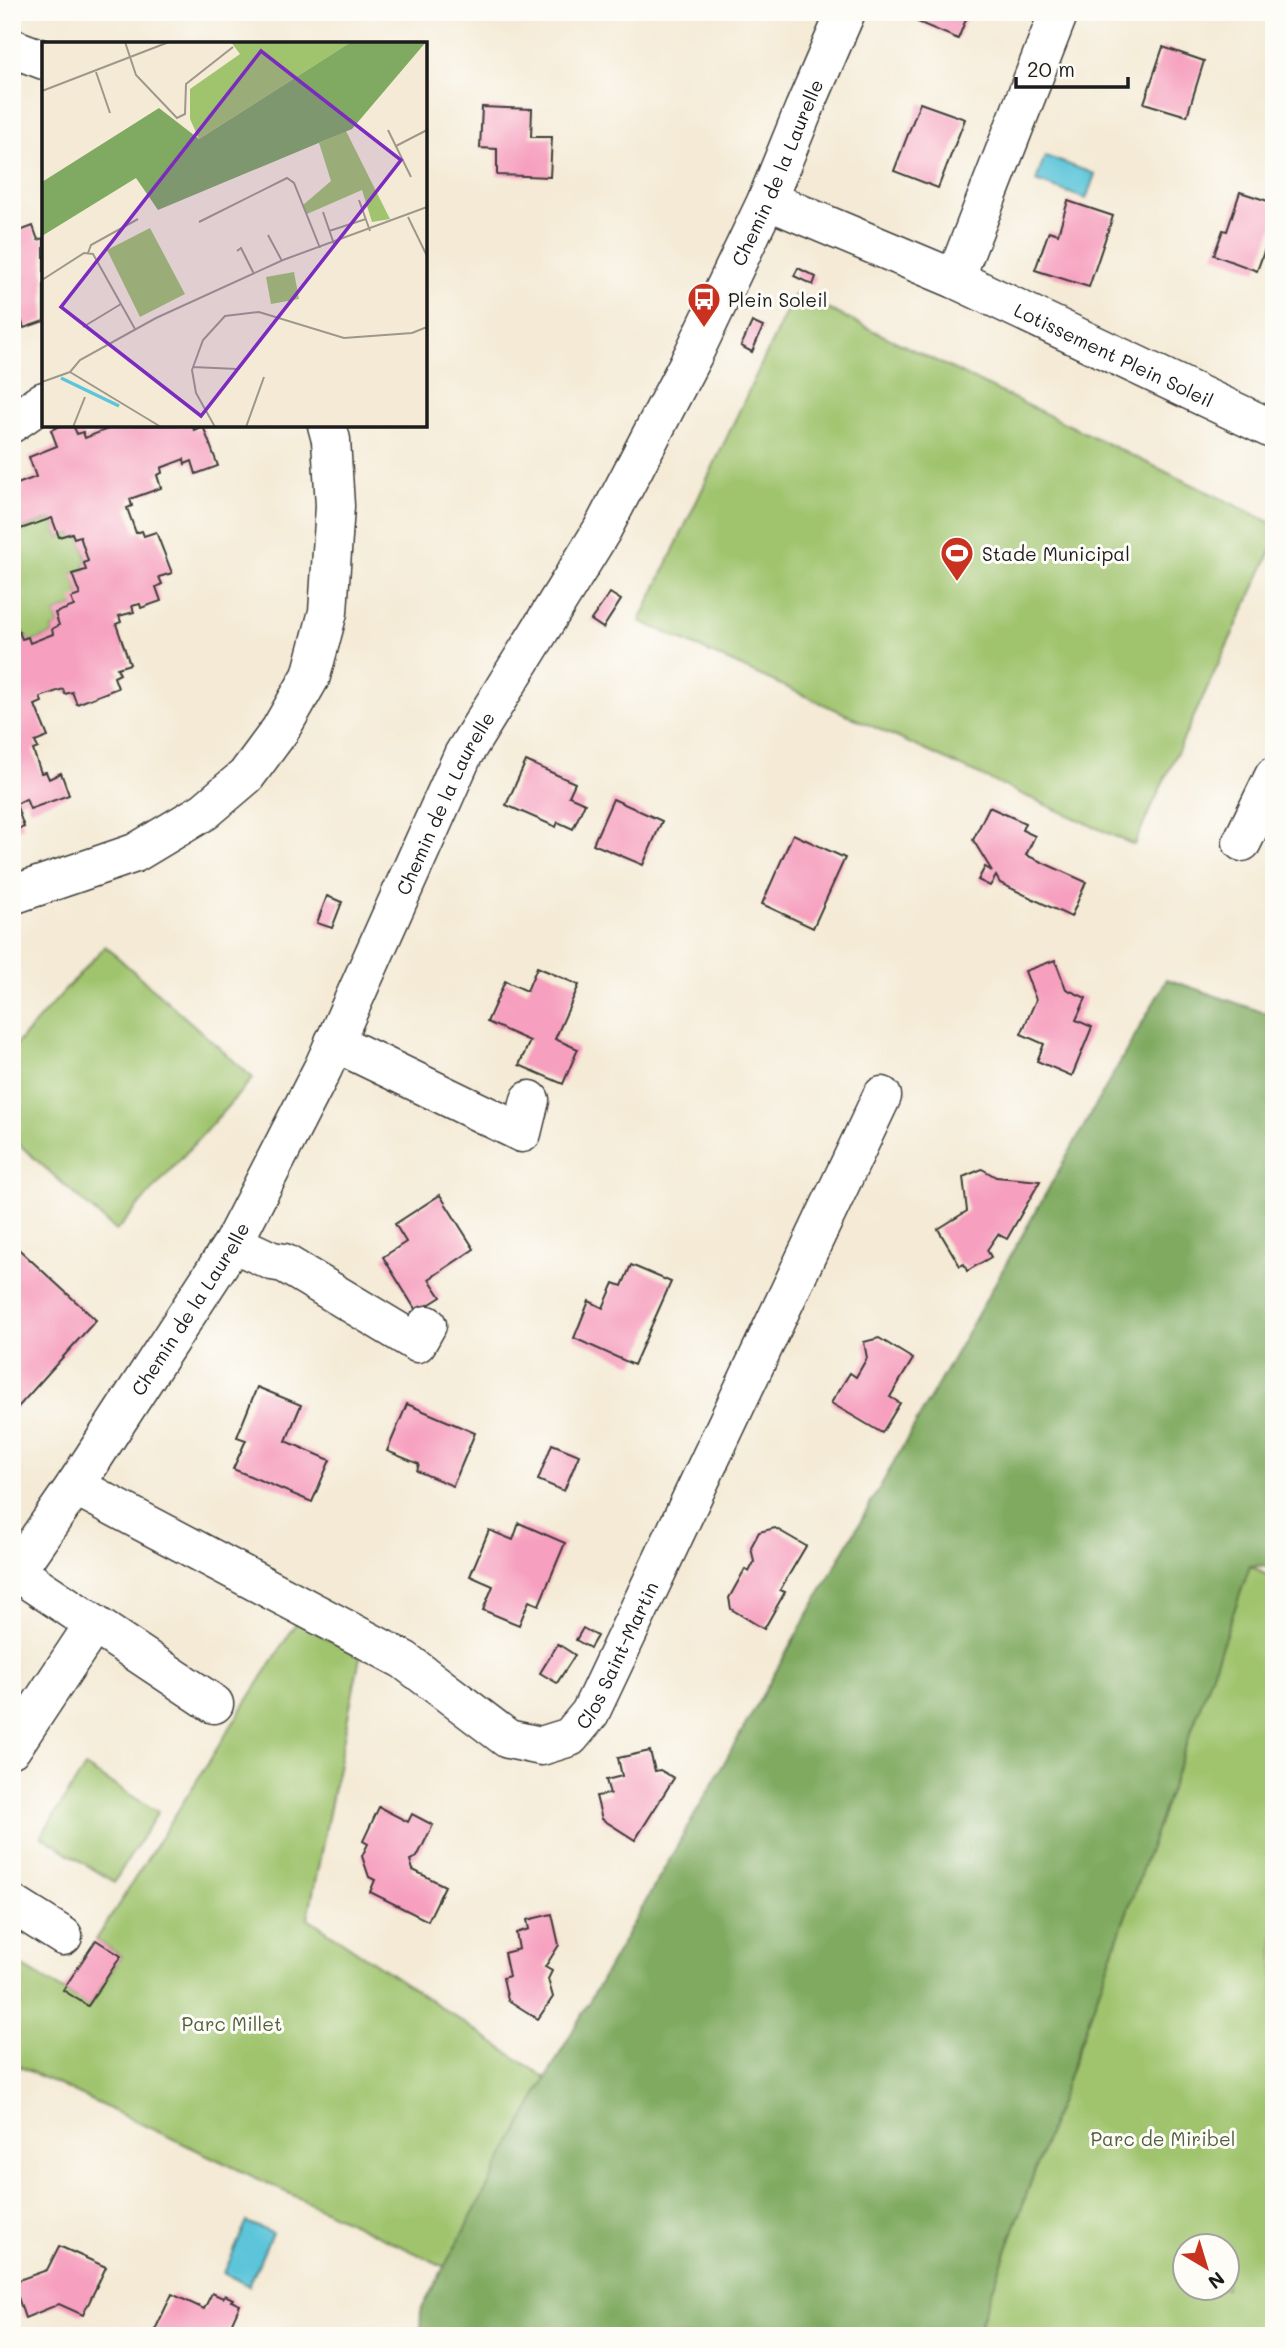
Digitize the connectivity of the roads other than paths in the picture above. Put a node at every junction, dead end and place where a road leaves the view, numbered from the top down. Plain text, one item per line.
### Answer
1 (846, 12) edge
2 (1059, 12) edge
3 (12, 48) edge
4 (42, 59) edge
5 (767, 200) junction
6 (955, 279) junction
7 (42, 402) edge
8 (12, 424) edge
9 (328, 427) edge
10 (1274, 430) edge
11 (1274, 776) edge
12 (1242, 842) dead end
13 (12, 895) edge
14 (334, 1042) junction
15 (882, 1096) dead end
16 (530, 1100) dead end
17 (233, 1243) junction
18 (427, 1325) dead end
19 (75, 1486) junction
20 (14, 1575) edge
21 (94, 1623) junction
22 (214, 1704) dead end
23 (12, 1748) edge
24 (12, 1903) edge
25 (64, 1936) dead end

1 - 5 street, Chemin de la Laurelle
2 - 6 street
3 - 4 street
5 - 6 street, Lotissement Plein Soleil
5 - 14 street, Chemin de la Laurelle
6 - 10 street, Lotissement Plein Soleil
7 - 8 street
9 - 13 street
11 - 12 street
14 - 16 street
14 - 17 street, Chemin de la Laurelle
15 - 19 street, Clos Saint-Martin
17 - 18 street
17 - 19 street, Chemin de la Laurelle
19 - 20 street, Chemin de la Laurelle
20 - 21 street
21 - 22 street
21 - 23 street
24 - 25 street

